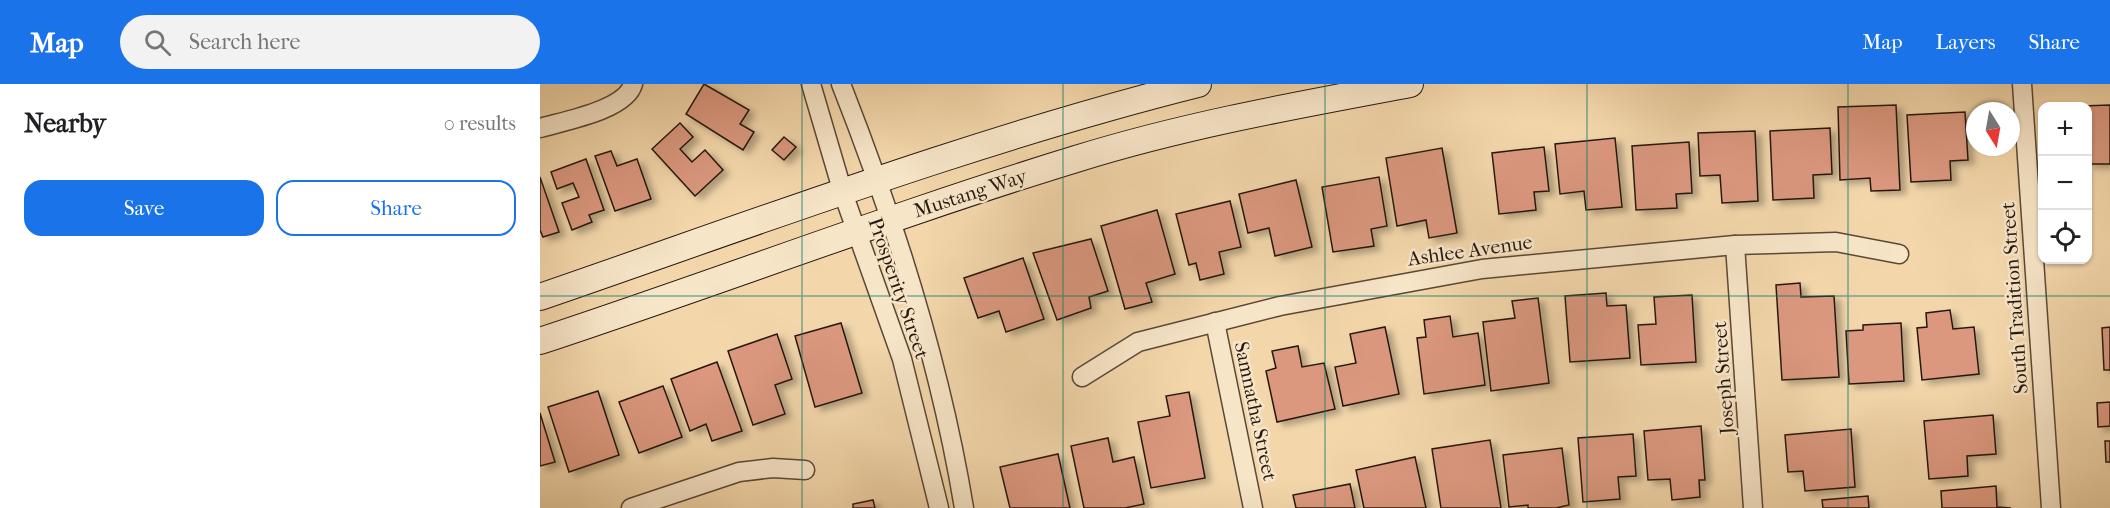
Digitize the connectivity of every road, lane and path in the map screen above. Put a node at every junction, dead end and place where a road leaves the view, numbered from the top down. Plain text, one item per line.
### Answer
1 (811, 84) edge
2 (841, 84) edge
3 (1198, 84) edge
4 (1410, 84) edge
5 (2022, 84) edge
6 (632, 87) edge
7 (540, 128) edge
8 (879, 180) junction
9 (843, 192) junction
10 (891, 218) junction
11 (856, 232) junction
12 (1736, 245) junction
13 (1899, 254) dead end
14 (540, 297) edge
15 (1215, 322) junction
16 (540, 341) edge
17 (1082, 377) dead end
18 (805, 470) dead end
19 (652, 505) edge
20 (631, 508) edge
21 (939, 508) edge
22 (964, 508) edge
23 (1253, 508) edge
24 (1753, 508) edge
25 (2051, 508) edge

1 - 9 street, Prosperity Street
2 - 8 street, Prosperity Street
3 - 8 street, Mustang Way
4 - 10 street, Mustang Way
5 - 25 street, South Tradition Street
6 - 7 street
8 - 9 street, Mustang Way
8 - 10 street, Prosperity Street
9 - 11 street, Prosperity Street
9 - 14 street, Mustang Way
10 - 11 street, Mustang Way
10 - 22 street, Prosperity Street
11 - 16 street, Mustang Way
11 - 21 street, Prosperity Street
12 - 13 street, Ashlee Avenue
12 - 15 street, Ashlee Avenue
12 - 24 street, Joseph Street
15 - 17 street, Ashlee Avenue
15 - 23 street, Samnatha Street
18 - 19 street
19 - 20 street

